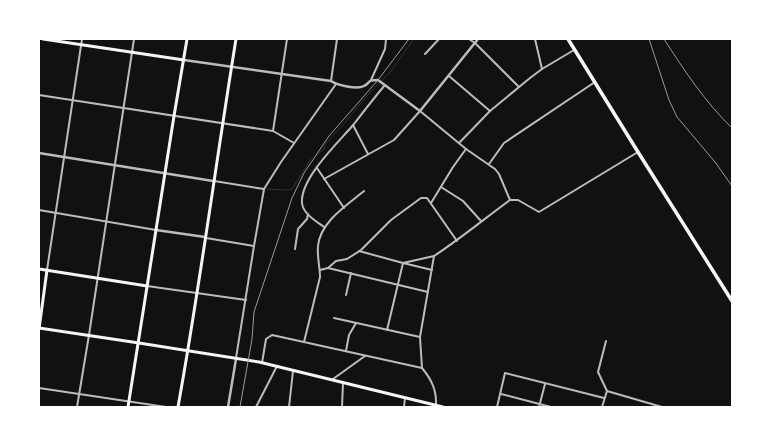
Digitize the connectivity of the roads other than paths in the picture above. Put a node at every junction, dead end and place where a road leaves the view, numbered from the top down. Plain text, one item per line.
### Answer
1 (43, 39) edge
2 (82, 39) edge
3 (134, 39) edge
4 (187, 39) edge
5 (236, 39) edge
6 (287, 39) edge
7 (336, 39) edge
8 (386, 39) edge
9 (439, 39) edge
10 (469, 39) edge
11 (478, 39) edge
12 (535, 39) edge
13 (568, 39) edge
14 (475, 43) junction
15 (81, 45) junction
16 (575, 50) junction
17 (132, 52) junction
18 (425, 54) dead end
19 (184, 60) junction
20 (232, 67) junction
21 (542, 69) junction
22 (282, 73) junction
23 (449, 76) junction
24 (371, 80) junction
25 (331, 81) junction
26 (595, 82) junction
27 (336, 84) junction
28 (384, 84) junction
29 (519, 87) junction
30 (39, 95) edge
31 (72, 100) junction
32 (123, 108) junction
33 (420, 111) junction
34 (490, 111) junction
35 (174, 116) junction
36 (223, 123) junction
37 (353, 125) junction
38 (273, 131) junction
39 (459, 142) junction
40 (294, 143) junction
41 (466, 149) junction
42 (638, 152) junction
43 (39, 153) edge
44 (368, 155) junction
45 (64, 157) junction
46 (489, 164) junction
47 (116, 165) junction
48 (317, 168) junction
49 (165, 173) junction
50 (324, 179) junction
51 (213, 181) junction
52 (441, 187) junction
53 (264, 189) junction
54 (364, 191) dead end
55 (510, 200) junction
56 (431, 203) junction
57 (344, 208) junction
58 (39, 210) edge
59 (56, 213) junction
60 (308, 214) junction
61 (106, 222) junction
62 (481, 222) junction
63 (324, 227) junction
64 (156, 230) junction
65 (205, 237) junction
66 (457, 241) junction
67 (254, 246) junction
68 (294, 249) dead end
69 (359, 251) junction
70 (434, 256) junction
71 (403, 263) junction
72 (328, 268) junction
73 (39, 269) edge
74 (47, 270) junction
75 (320, 270) junction
76 (432, 270) junction
77 (351, 273) junction
78 (97, 279) junction
79 (398, 285) junction
80 (148, 286) junction
81 (428, 292) junction
82 (196, 293) junction
83 (346, 295) dead end
84 (246, 300) junction
85 (732, 301) edge
86 (334, 318) dead end
87 (356, 323) junction
88 (39, 328) edge
89 (387, 330) junction
90 (89, 335) junction
91 (420, 338) junction
92 (606, 341) dead end
93 (304, 342) junction
94 (139, 343) junction
95 (188, 351) junction
96 (346, 351) junction
97 (366, 355) junction
98 (236, 359) junction
99 (260, 362) junction
100 (277, 366) junction
101 (422, 368) junction
102 (293, 371) junction
103 (331, 380) junction
104 (343, 383) junction
105 (545, 384) junction
106 (39, 388) edge
107 (606, 391) junction
108 (79, 394) junction
109 (501, 394) junction
110 (405, 398) junction
111 (604, 398) junction
112 (129, 402) junction
113 (436, 406) edge
114 (540, 406) edge
115 (77, 407) edge
116 (128, 407) edge
117 (166, 407) edge
118 (178, 407) edge
119 (228, 407) edge
120 (256, 407) edge
121 (289, 407) edge
122 (342, 407) edge
123 (404, 407) edge
124 (443, 407) edge
125 (497, 407) edge
126 (551, 407) edge
127 (602, 407) edge
128 (662, 407) edge

1 - 15 main road
2 - 15 street
3 - 17 street
4 - 19 main road
5 - 20 main road
6 - 22 street
7 - 25 street
8 - 24 street
9 - 18 street
10 - 14 street
11 - 14 street
12 - 21 street
13 - 16 highway
14 - 23 street
14 - 29 street
15 - 17 main road
15 - 31 street
16 - 21 street
16 - 26 highway
17 - 19 main road
17 - 32 street
19 - 20 street
19 - 35 main road
20 - 22 street
20 - 36 main road
21 - 29 street
22 - 25 street
22 - 38 street
23 - 33 street
23 - 34 street
24 - 27 street
24 - 28 street
25 - 27 street
26 - 42 highway
26 - 46 street
27 - 40 street
28 - 33 street
28 - 37 street
29 - 34 street
30 - 31 street
31 - 32 street
31 - 45 street
32 - 35 street
32 - 47 street
33 - 39 street
33 - 44 street
34 - 39 street
35 - 36 street
35 - 49 main road
36 - 38 street
36 - 51 main road
37 - 44 street
37 - 48 street
38 - 40 street
39 - 41 street
40 - 53 street
41 - 46 street
41 - 52 street
42 - 55 street
42 - 85 highway
43 - 45 street
44 - 50 street
45 - 47 street
45 - 59 street
46 - 55 street
47 - 49 street
47 - 61 street
48 - 50 street
48 - 60 street
49 - 51 street
49 - 64 main road
50 - 57 street
51 - 53 street
51 - 65 main road
52 - 56 street
52 - 62 street
53 - 67 street
54 - 57 street
55 - 62 street
56 - 66 street
56 - 69 street
57 - 63 street
58 - 59 street
59 - 61 street
59 - 74 street
60 - 63 street
60 - 68 street
61 - 64 street
61 - 78 street
62 - 66 street
63 - 75 street
64 - 65 street
64 - 80 main road
65 - 67 street
65 - 82 main road
66 - 70 street
67 - 84 street
69 - 71 street
69 - 72 street
70 - 71 street
70 - 76 street
71 - 76 street
71 - 79 street
72 - 75 street
72 - 77 street
73 - 74 main road
74 - 78 main road
74 - 88 main road
75 - 93 street
76 - 81 street
77 - 79 street
77 - 83 street
78 - 80 main road
78 - 90 street
79 - 81 street
79 - 89 street
80 - 82 street
80 - 94 main road
81 - 91 street
82 - 84 street
82 - 95 main road
84 - 98 street
86 - 87 street
87 - 89 street
87 - 96 street
88 - 90 main road
89 - 91 street
90 - 94 main road
90 - 108 street
91 - 101 street
92 - 107 street
93 - 96 street
93 - 99 street
94 - 95 main road
94 - 112 main road
95 - 98 main road
95 - 118 main road
96 - 97 street
97 - 101 street
97 - 103 street
98 - 99 main road
98 - 119 street
99 - 100 main road
100 - 102 main road
100 - 120 street
101 - 113 street
102 - 103 main road
102 - 121 street
103 - 104 main road
104 - 110 main road
104 - 122 street
105 - 109 street
105 - 111 street
105 - 114 street
106 - 108 street
107 - 111 street
107 - 128 street
108 - 112 street
108 - 115 street
109 - 114 street
109 - 125 street
110 - 113 main road
110 - 123 street
111 - 127 street
112 - 116 main road
112 - 117 street
113 - 124 main road
114 - 126 street

